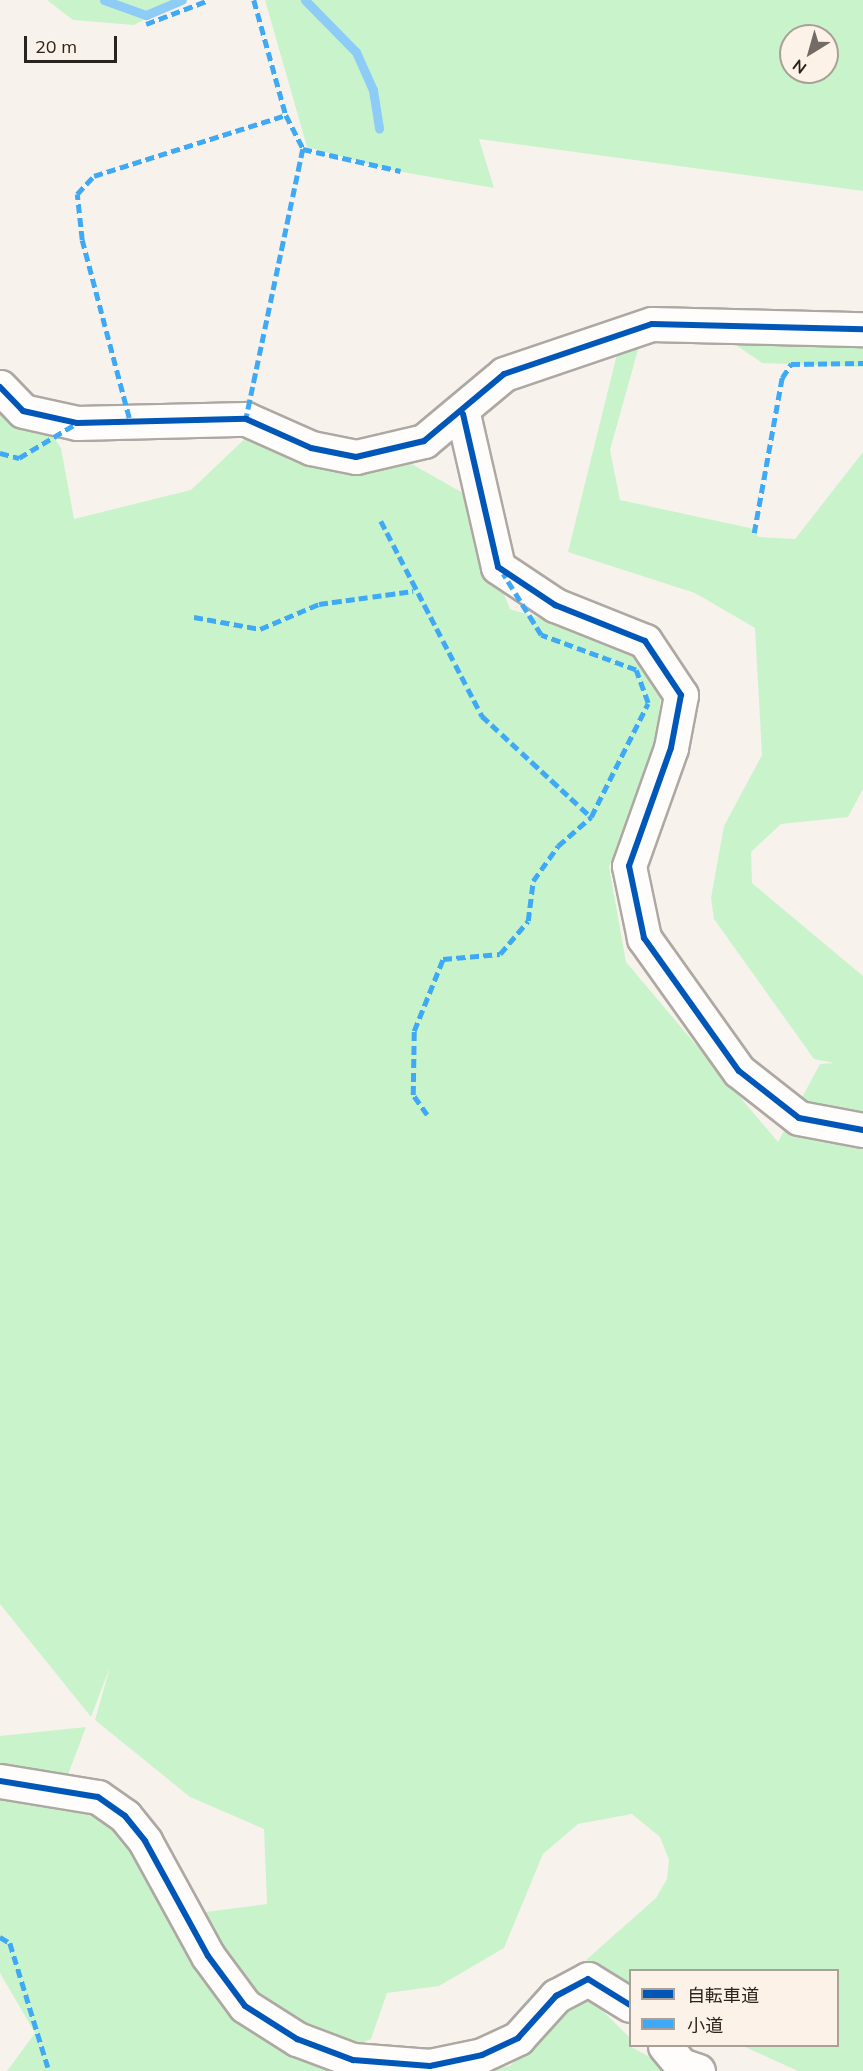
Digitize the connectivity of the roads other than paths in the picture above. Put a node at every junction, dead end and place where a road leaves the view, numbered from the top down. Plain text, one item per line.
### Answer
1 (863, 329) edge
2 (0, 387) edge
3 (463, 414) junction
4 (863, 1130) edge
5 (0, 1781) edge
6 (629, 2004) edge
7 (666, 2047) edge
8 (698, 2071) edge

1 - 3 street
2 - 3 street
3 - 4 street
5 - 6 street
7 - 8 street

